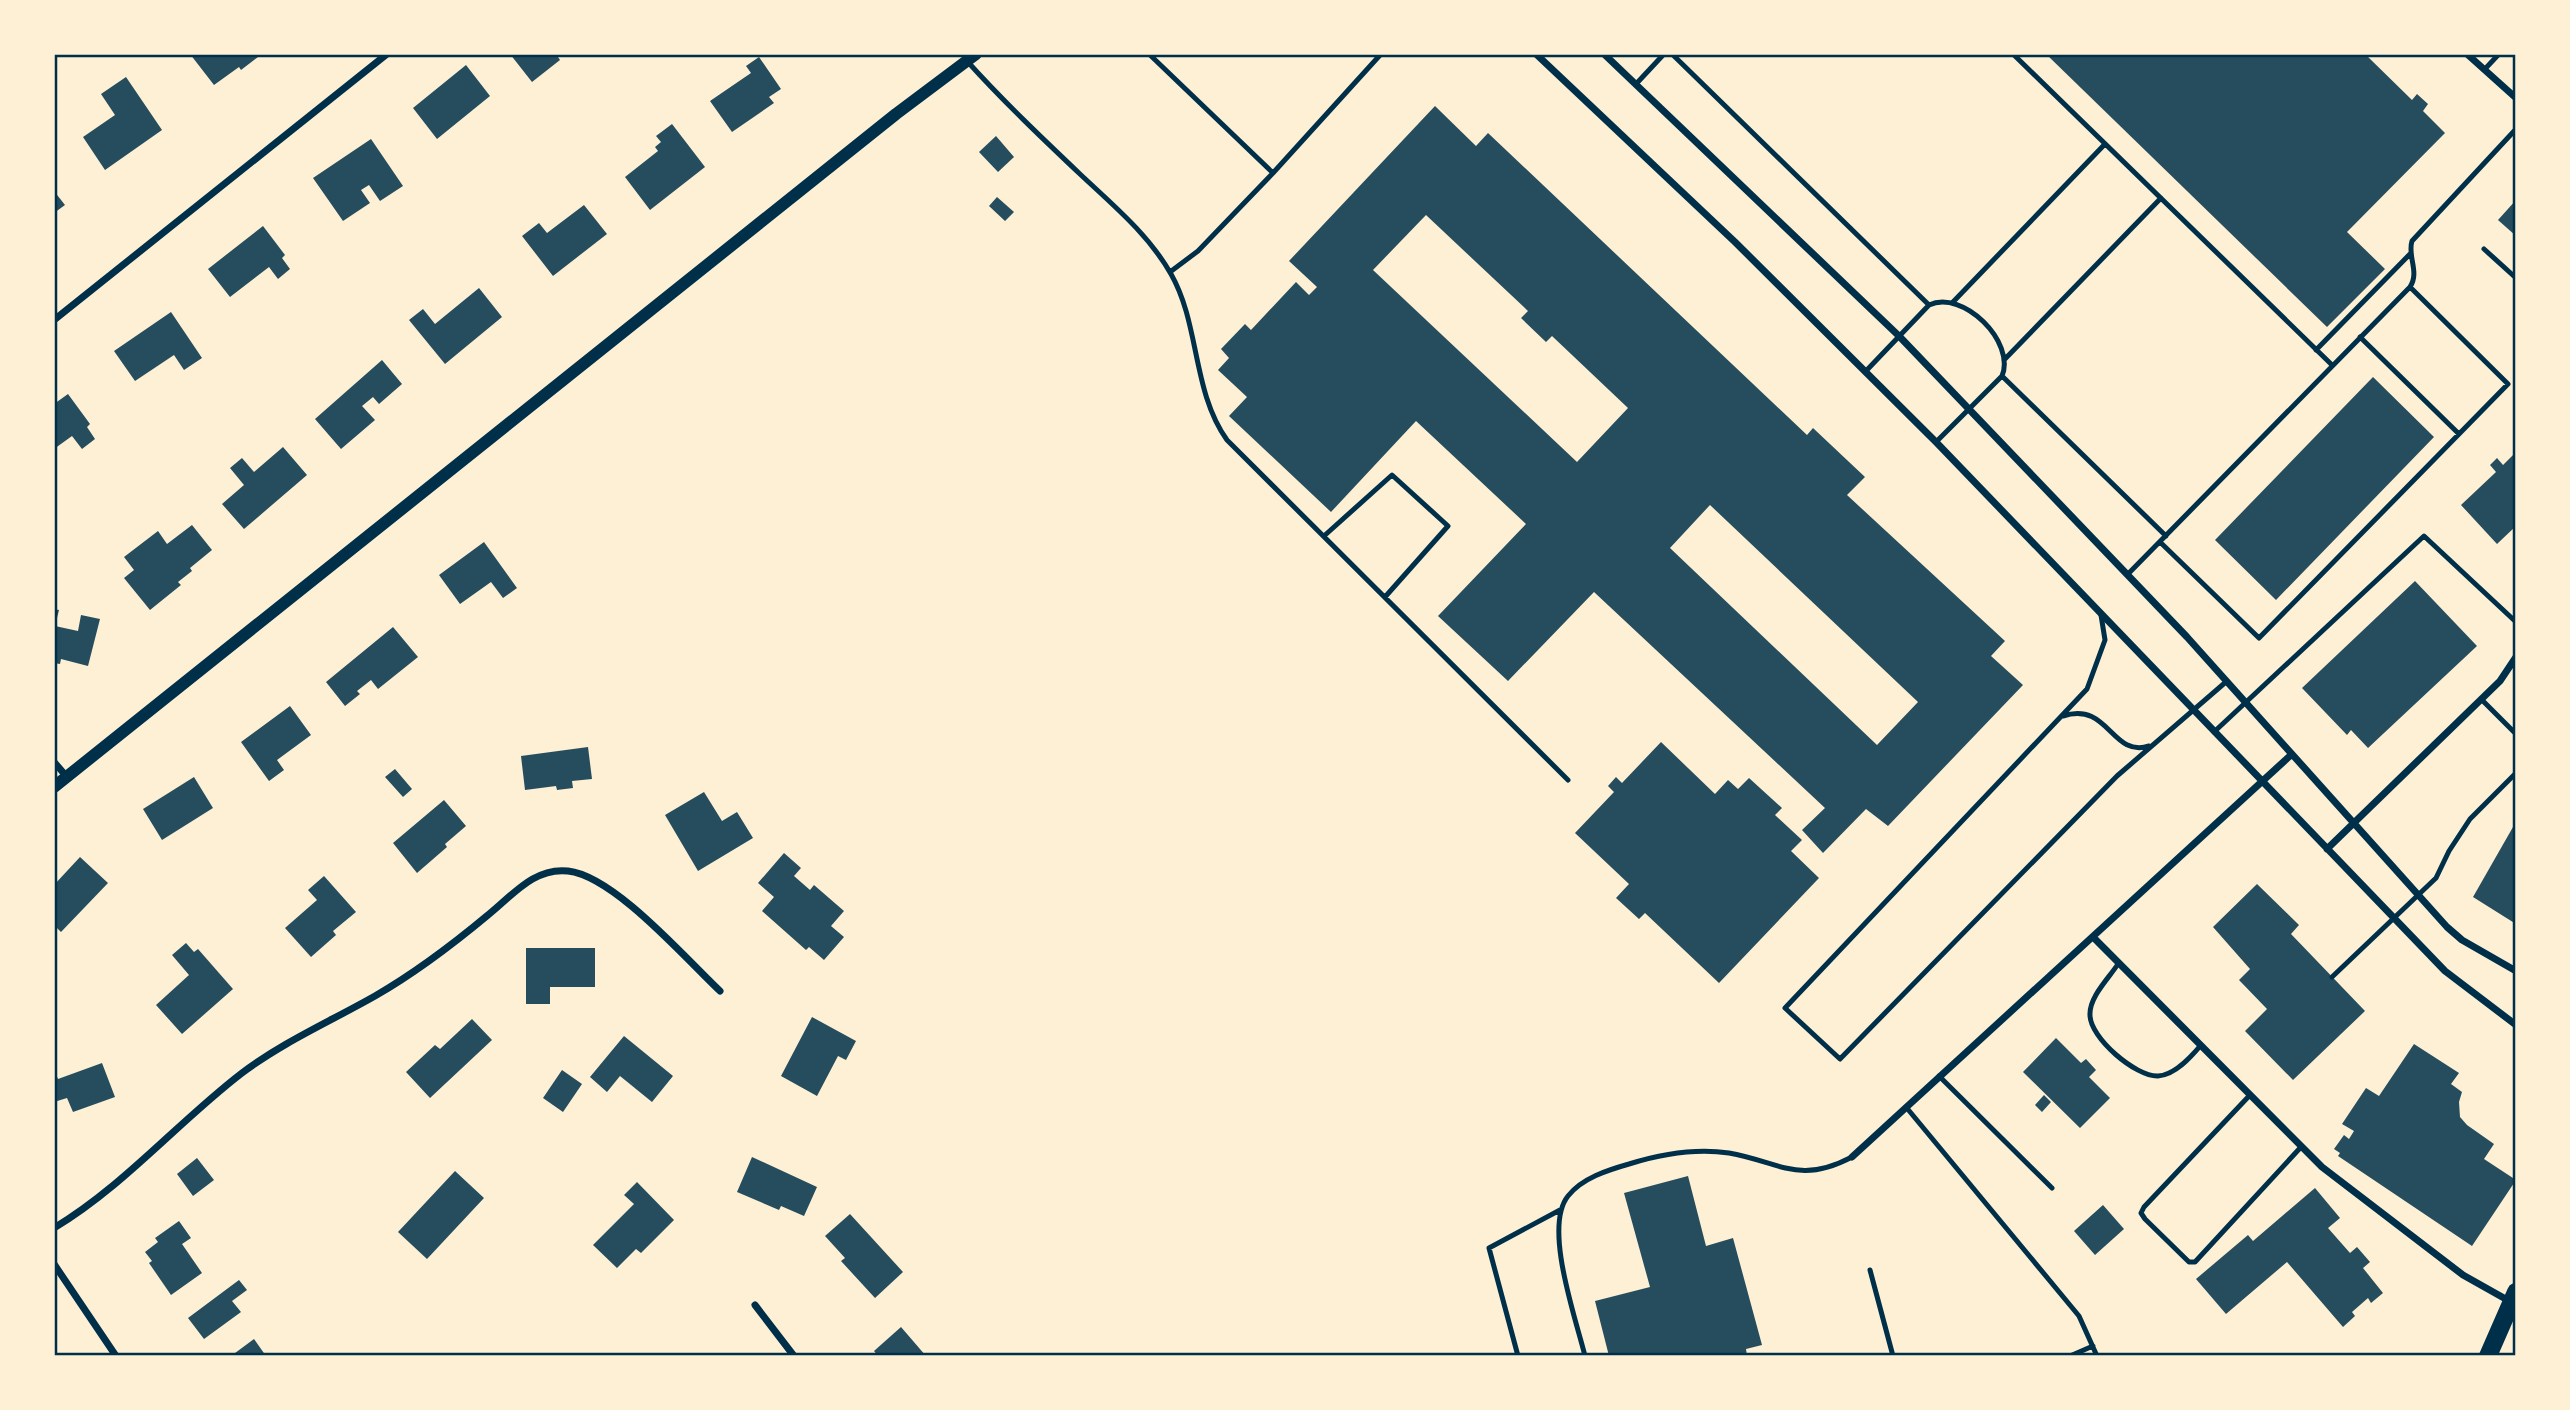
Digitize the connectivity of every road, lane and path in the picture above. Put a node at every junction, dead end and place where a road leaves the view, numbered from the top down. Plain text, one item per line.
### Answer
1 (387, 54) edge
2 (1149, 54) edge
3 (1381, 54) edge
4 (1536, 54) edge
5 (1604, 54) edge
6 (1664, 54) edge
7 (1672, 54) edge
8 (2013, 54) edge
9 (2467, 54) edge
10 (2499, 54) edge
11 (971, 58) edge
12 (2484, 70) junction
13 (1636, 85) junction
14 (2516, 98) edge
15 (2516, 129) edge
16 (2105, 144) junction
17 (1273, 173) junction
18 (2161, 198) junction
19 (2484, 249) dead end
20 (2410, 254) junction
21 (1170, 272) junction
22 (2516, 278) edge
23 (2410, 287) junction
24 (1953, 302) junction
25 (1929, 305) junction
26 (54, 320) edge
27 (1899, 336) junction
28 (2361, 337) junction
29 (2316, 350) junction
30 (2004, 360) junction
31 (2331, 365) junction
32 (1865, 372) junction
33 (2002, 376) junction
34 (1969, 409) junction
35 (2459, 434) junction
36 (1936, 442) junction
37 (1324, 536) junction
38 (2166, 536) junction
39 (2160, 542) junction
40 (2128, 574) junction
41 (1385, 597) junction
42 (2100, 612) junction
43 (2516, 622) edge
44 (2516, 657) edge
45 (2227, 681) junction
46 (2481, 699) junction
47 (2245, 702) junction
48 (2194, 711) junction
49 (2061, 717) junction
50 (2214, 732) junction
51 (2516, 734) edge
52 (2152, 744) junction
53 (2292, 754) junction
54 (54, 762) edge
55 (2516, 773) edge
56 (67, 777) junction
57 (1568, 780) dead end
58 (2262, 781) junction
59 (54, 787) edge
60 (2354, 823) junction
61 (2327, 849) junction
62 (2418, 895) junction
63 (2393, 918) junction
64 (2093, 937) junction
65 (2118, 964) junction
66 (2516, 971) edge
67 (2332, 977) dead end
68 (720, 991) dead end
69 (2516, 1025) edge
70 (2202, 1045) junction
71 (1939, 1076) junction
72 (2250, 1095) junction
73 (1905, 1107) junction
74 (2301, 1147) junction
75 (1852, 1157) joint
76 (2052, 1188) dead end
77 (1560, 1210) junction
78 (54, 1228) edge
79 (54, 1264) edge
80 (1870, 1270) dead end
81 (2513, 1297) edge
82 (755, 1305) dead end
83 (2093, 1346) junction
84 (116, 1356) edge
85 (794, 1356) edge
86 (1518, 1356) edge
87 (1585, 1356) edge
88 (1893, 1356) edge
89 (2070, 1356) edge
90 (2097, 1356) edge
91 (2488, 1356) edge

1 - 26 street
2 - 17 lane
3 - 17 lane
4 - 32 street
5 - 13 street
6 - 13 lane
7 - 25 lane
8 - 16 lane
9 - 12 street
10 - 12 lane
11 - 21 lane
11 - 56 street
12 - 14 street
13 - 27 street
15 - 20 lane
16 - 18 lane
16 - 24 lane
17 - 21 lane
18 - 29 lane
18 - 30 lane
19 - 22 lane
20 - 23 lane
20 - 29 lane
21 - 37 lane
23 - 28 lane
23 - 35 lane
24 - 25 lane
24 - 30 lane
25 - 27 lane
27 - 32 lane
27 - 34 street
28 - 31 lane
28 - 35 lane
29 - 31 lane
30 - 33 lane
31 - 38 lane
32 - 36 street
33 - 34 lane
33 - 38 lane
34 - 36 lane
34 - 40 street
35 - 39 lane
36 - 42 street
37 - 41 lane
37 - 41 lane
38 - 39 lane
39 - 40 lane
40 - 45 street
41 - 57 lane
42 - 48 street
42 - 49 lane
43 - 47 lane
44 - 46 street
45 - 47 street
45 - 48 lane
46 - 51 lane
46 - 60 street
47 - 50 lane
47 - 53 street
48 - 50 street
48 - 52 lane
49 - 52 lane
49 - 52 lane
50 - 58 street
53 - 58 street
53 - 60 street
54 - 56 street
55 - 62 lane
56 - 59 street
58 - 61 street
58 - 64 street
60 - 61 street
60 - 62 street
61 - 63 street
62 - 63 lane
62 - 66 street
63 - 67 lane
63 - 69 street
64 - 65 street
64 - 71 street
65 - 70 street
65 - 70 lane
68 - 78 street
70 - 72 street
71 - 73 street
71 - 76 lane
72 - 74 street
72 - 74 lane
73 - 75 street
73 - 83 lane
74 - 81 street
75 - 77 lane
77 - 86 lane
77 - 87 lane
79 - 84 street
80 - 88 lane
81 - 91 main road
82 - 85 street
83 - 89 lane
83 - 90 lane

